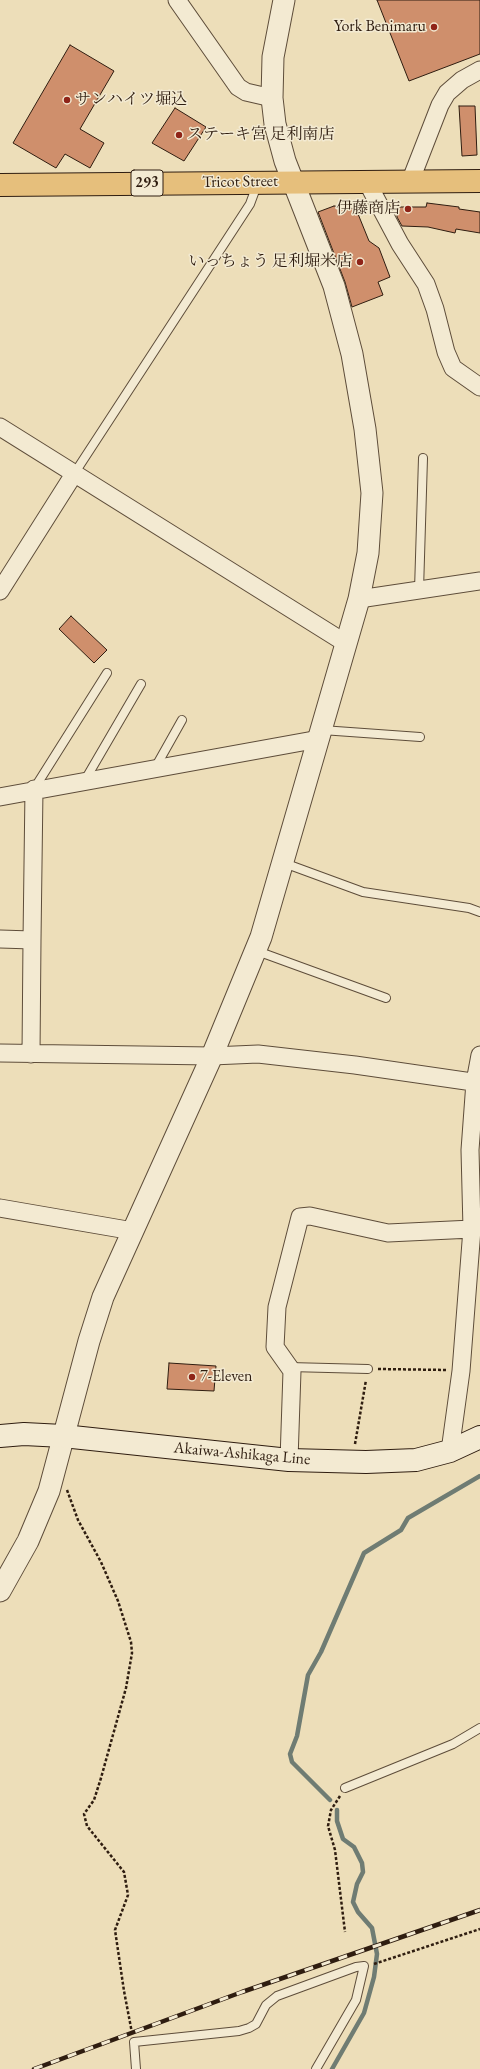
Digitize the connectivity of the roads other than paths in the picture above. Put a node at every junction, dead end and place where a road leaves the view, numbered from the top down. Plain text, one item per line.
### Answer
1 (177, 0) edge
2 (284, 0) edge
3 (480, 70) edge
4 (272, 98) junction
5 (480, 181) edge
6 (258, 182) junction
7 (293, 182) junction
8 (367, 182) junction
9 (410, 182) junction
10 (0, 185) edge
11 (480, 387) edge
12 (0, 427) edge
13 (423, 458) dead end
14 (74, 474) junction
15 (480, 581) edge
16 (419, 590) junction
17 (0, 591) edge
18 (359, 599) junction
19 (346, 644) junction
20 (107, 673) dead end
21 (141, 684) dead end
22 (182, 720) dead end
23 (320, 734) junction
24 (420, 737) dead end
25 (155, 768) junction
26 (85, 780) junction
27 (34, 789) junction
28 (0, 797) edge
29 (284, 862) junction
30 (480, 912) edge
31 (0, 940) edge
32 (32, 940) junction
33 (256, 951) junction
34 (386, 998) dead end
35 (0, 1053) edge
36 (31, 1054) junction
37 (480, 1055) edge
38 (212, 1056) junction
39 (477, 1083) edge
40 (0, 1208) edge
41 (472, 1229) junction
42 (133, 1231) junction
43 (289, 1368) junction
44 (368, 1369) road end
45 (0, 1436) edge
46 (63, 1436) junction
47 (480, 1437) edge
48 (450, 1451) junction
49 (289, 1460) junction
50 (0, 1591) edge
51 (480, 1728) edge
52 (345, 1788) road end
53 (136, 2069) edge
54 (316, 2069) edge

1 - 4 street
2 - 4 street
3 - 9 street
4 - 7 street
5 - 9 highway, Tricot Street / 293
6 - 7 highway, Tricot Street / 293
6 - 10 highway, Tricot Street / 293
6 - 14 lane
7 - 8 highway, Tricot Street / 293
7 - 18 street
8 - 9 highway, Tricot Street / 293
8 - 11 street
12 - 14 street
13 - 16 lane
14 - 17 street
14 - 19 street
15 - 16 street
16 - 18 street
18 - 19 street
19 - 23 street
20 - 27 lane
21 - 26 lane
22 - 25 lane
23 - 24 lane
23 - 25 street
23 - 29 street
25 - 26 street
26 - 27 street
27 - 28 street
27 - 32 street
29 - 30 lane
29 - 33 street
31 - 32 street
32 - 36 street
33 - 34 lane
33 - 38 street
35 - 36 street
36 - 38 street
37 - 39 street
38 - 39 street
38 - 42 street
39 - 41 street
40 - 42 street
41 - 43 street
41 - 48 street
42 - 46 street
43 - 44 lane
43 - 49 street
45 - 46 main road, Akaiwa-Ashikaga Line
46 - 49 main road, Akaiwa-Ashikaga Line
46 - 50 street
47 - 48 main road, Akaiwa-Ashikaga Line
48 - 49 main road, Akaiwa-Ashikaga Line
51 - 52 lane
53 - 54 lane

